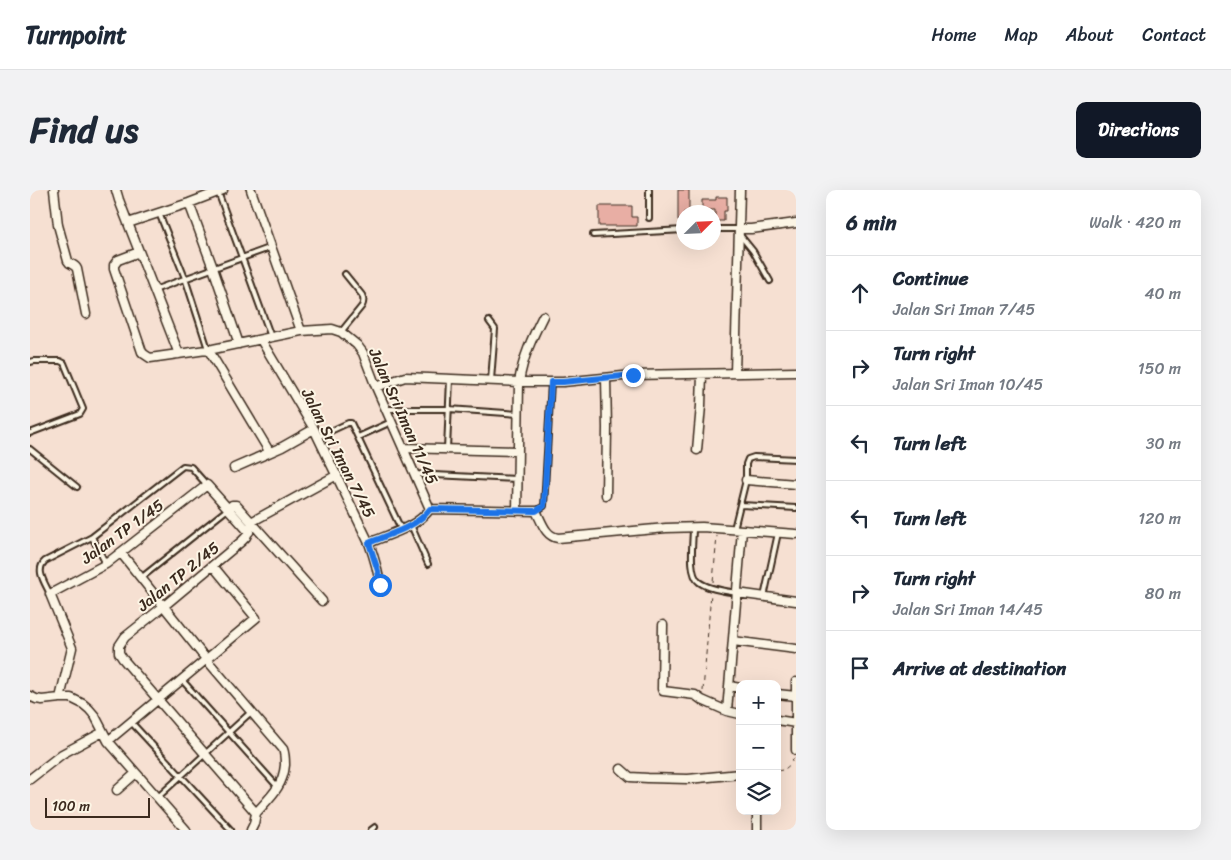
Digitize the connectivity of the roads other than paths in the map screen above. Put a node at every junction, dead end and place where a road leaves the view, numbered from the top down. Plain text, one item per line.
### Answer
1 (54, 190) edge
2 (116, 190) edge
3 (251, 190) edge
4 (649, 190) edge
5 (740, 190) edge
6 (220, 191) edge
7 (190, 203) junction
8 (159, 213) junction
9 (649, 218) dead end
10 (128, 223) junction
11 (796, 223) edge
12 (676, 230) edge
13 (721, 230) edge
14 (739, 231) junction
15 (593, 235) dead end
16 (272, 247) junction
17 (139, 252) junction
18 (242, 258) junction
19 (213, 268) junction
20 (345, 274) dead end
21 (185, 278) junction
22 (770, 281) dead end
23 (154, 290) junction
24 (86, 314) dead end
25 (543, 316) dead end
26 (489, 321) dead end
27 (301, 331) junction
28 (341, 332) junction
29 (271, 338) junction
30 (261, 340) junction
31 (239, 344) junction
32 (208, 349) junction
33 (179, 354) junction
34 (30, 362) edge
35 (796, 372) edge
36 (735, 373) junction
37 (702, 374) junction
38 (606, 378) junction
39 (450, 379) junction
40 (491, 380) junction
41 (519, 382) junction
42 (551, 382) junction
43 (376, 387) junction
44 (385, 409) junction
45 (449, 409) junction
46 (518, 414) junction
47 (391, 422) junction
48 (314, 429) junction
49 (30, 433) edge
50 (318, 437) junction
51 (358, 437) junction
52 (402, 448) junction
53 (30, 449) edge
54 (447, 450) junction
55 (697, 450) dead end
56 (270, 451) junction
57 (517, 451) junction
58 (796, 458) edge
59 (234, 468) dead end
60 (414, 474) junction
61 (337, 476) junction
62 (517, 479) junction
63 (746, 480) junction
64 (796, 484) edge
65 (207, 485) junction
66 (77, 487) dead end
67 (606, 494) dead end
68 (741, 504) junction
69 (229, 508) junction
70 (796, 508) edge
71 (430, 509) junction
72 (517, 511) junction
73 (536, 511) junction
74 (252, 523) junction
75 (411, 525) junction
76 (693, 528) junction
77 (401, 529) junction
78 (738, 530) junction
79 (249, 532) junction
80 (778, 533) junction
81 (796, 534) edge
82 (92, 537) junction
83 (369, 543) junction
84 (121, 553) junction
85 (106, 564) junction
86 (428, 564) dead end
87 (213, 566) junction
88 (142, 578) junction
89 (380, 585) dead end
90 (737, 593) junction
91 (50, 594) junction
92 (764, 597) junction
93 (322, 601) dead end
94 (796, 601) edge
95 (164, 606) junction
96 (663, 625) dead end
97 (733, 641) junction
98 (796, 649) edge
99 (206, 659) junction
100 (182, 680) junction
101 (796, 682) edge
102 (729, 686) junction
103 (736, 687) edge
104 (781, 694) edge
105 (30, 696) edge
106 (796, 696) edge
107 (60, 698) junction
108 (157, 700) junction
109 (727, 710) junction
110 (252, 712) junction
111 (736, 713) edge
112 (781, 721) edge
113 (131, 722) junction
114 (796, 723) edge
115 (103, 732) junction
116 (229, 732) junction
117 (108, 741) junction
118 (796, 750) edge
119 (205, 754) junction
120 (621, 769) dead end
121 (136, 773) junction
122 (736, 774) edge
123 (182, 776) junction
124 (30, 779) edge
125 (278, 787) junction
126 (117, 790) dead end
127 (158, 798) junction
128 (256, 813) junction
129 (756, 815) edge
130 (186, 830) edge
131 (230, 830) edge
132 (251, 830) edge
133 (757, 830) edge

1 - 24 street
2 - 10 street
3 - 16 street
4 - 9 lane
5 - 14 street
6 - 7 street
6 - 18 lane
7 - 8 street
7 - 19 street
8 - 10 street
8 - 21 lane
10 - 17 street
11 - 14 street
12 - 15 lane
13 - 14 lane
14 - 22 lane
14 - 36 street
16 - 18 lane
16 - 27 street
17 - 23 street
17 - 33 street
18 - 19 lane
18 - 29 lane
19 - 21 lane
19 - 31 street
20 - 28 lane
21 - 23 lane
21 - 32 lane
23 - 33 street
25 - 41 street
26 - 40 lane
27 - 28 street
27 - 29 street
28 - 43 street, Jalan Sri Iman 11/45
29 - 30 street
30 - 31 street
30 - 48 street, Jalan Sri Iman 7/45
31 - 32 street
32 - 33 street
32 - 56 street
34 - 49 lane
35 - 36 street
36 - 37 street
37 - 38 street
37 - 55 street
38 - 42 street
38 - 67 street
39 - 40 street
39 - 43 street
39 - 45 lane
40 - 41 street
41 - 42 street
41 - 46 street
42 - 73 lane
43 - 44 street, Jalan Sri Iman 11/45
44 - 45 lane
44 - 47 street, Jalan Sri Iman 11/45
45 - 46 lane
45 - 54 lane
46 - 57 street
47 - 51 lane
47 - 52 street, Jalan Sri Iman 11/45
48 - 50 street, Jalan Sri Iman 7/45
48 - 56 street
50 - 51 lane
50 - 61 street, Jalan Sri Iman 7/45
51 - 77 lane
52 - 54 street
52 - 60 street, Jalan Sri Iman 11/45
53 - 66 lane
54 - 57 street
56 - 59 street
57 - 62 street
58 - 63 lane
60 - 62 lane
60 - 71 street, Jalan Sri Iman 11/45
61 - 74 street
61 - 83 street, Jalan Sri Iman 7/45
62 - 72 street
63 - 64 street
63 - 68 lane
65 - 69 street
65 - 82 lane
65 - 84 street, Jalan TP 1/45
68 - 70 lane
68 - 78 lane
69 - 74 street
69 - 79 street
69 - 88 lane
71 - 72 street
71 - 75 street
72 - 73 street
73 - 76 street
74 - 79 street, Jalan TP 2/45
74 - 93 street
75 - 77 street
75 - 86 lane
76 - 78 street
76 - 90 lane
77 - 83 street
78 - 80 street
78 - 90 street
79 - 87 street, Jalan TP 2/45
80 - 81 street
80 - 92 lane
82 - 85 lane
82 - 91 lane
83 - 89 street, Jalan Sri Iman 7/45
84 - 85 street, Jalan TP 1/45
84 - 88 street
85 - 91 street, Jalan TP 1/45
87 - 95 street, Jalan TP 2/45
87 - 99 street
88 - 95 street
90 - 92 street
90 - 97 street
91 - 107 street
92 - 94 street
95 - 99 street
95 - 108 street, Jalan TP 2/45
96 - 109 street
97 - 98 street
97 - 102 street
99 - 100 street
99 - 110 street
100 - 108 street
100 - 116 lane
101 - 106 street
102 - 103 street
102 - 109 street
104 - 106 street
105 - 107 street
106 - 114 street
107 - 115 street
108 - 113 street
108 - 119 street
109 - 111 street
110 - 116 lane
110 - 125 street
112 - 114 street
113 - 117 street
113 - 123 lane
114 - 118 street
115 - 117 street
115 - 124 street
116 - 119 lane
116 - 125 lane
117 - 121 street
119 - 123 lane
119 - 128 street
120 - 122 street
121 - 126 street
121 - 127 street
123 - 127 lane
123 - 131 lane
125 - 128 street
127 - 130 street
128 - 132 street
129 - 133 street

